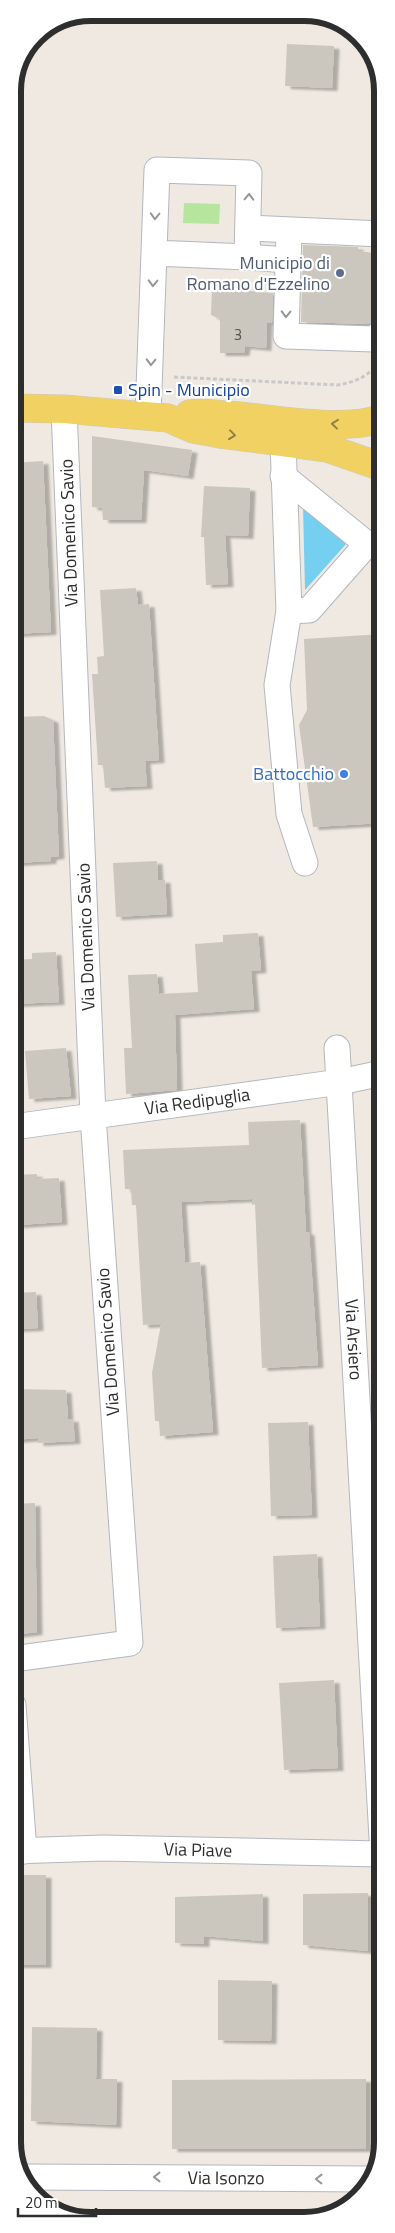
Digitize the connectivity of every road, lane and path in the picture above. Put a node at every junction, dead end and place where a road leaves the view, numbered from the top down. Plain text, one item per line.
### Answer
1 (248, 228) junction
2 (289, 231) junction
3 (374, 234) edge
4 (154, 253) junction
5 (247, 257) junction
6 (287, 260) junction
7 (374, 338) edge
8 (374, 369) edge
9 (150, 376) junction
10 (21, 408) edge
11 (64, 409) junction
12 (158, 417) junction
13 (374, 421) edge
14 (283, 442) junction
15 (374, 464) edge
16 (283, 476) junction
17 (289, 611) junction
18 (305, 863) dead end
19 (337, 1048) dead end
20 (374, 1075) edge
21 (340, 1082) junction
22 (93, 1116) junction
23 (21, 1126) edge
24 (21, 1658) edge
25 (374, 1694) edge
26 (21, 1851) edge
27 (374, 1854) edge
28 (32, 2177) edge
29 (362, 2179) edge

1 - 2 street
1 -> 4 street
1 - 5 street
2 - 3 street
2 - 6 street
4 - 5 street
4 -> 9 street
5 - 6 street
6 -> 7 street
8 - 9 path
9 - 12 street
10 - 11 main road
11 - 12 main road
11 - 22 street, Via Domenico Savio
13 -> 12 main road
12 -> 14 main road
14 - 15 main road
14 - 16 street
16 - 17 street
16 - 17 street
17 - 18 street
19 - 21 street, Via Arsiero
20 - 21 street, Via Redipuglia
21 - 22 street, Via Redipuglia
21 - 25 street, Via Arsiero
22 - 23 street, Via Redipuglia
22 - 24 street, Via Domenico Savio
26 - 27 street, Via Piave
29 -> 28 street, Via Isonzo

